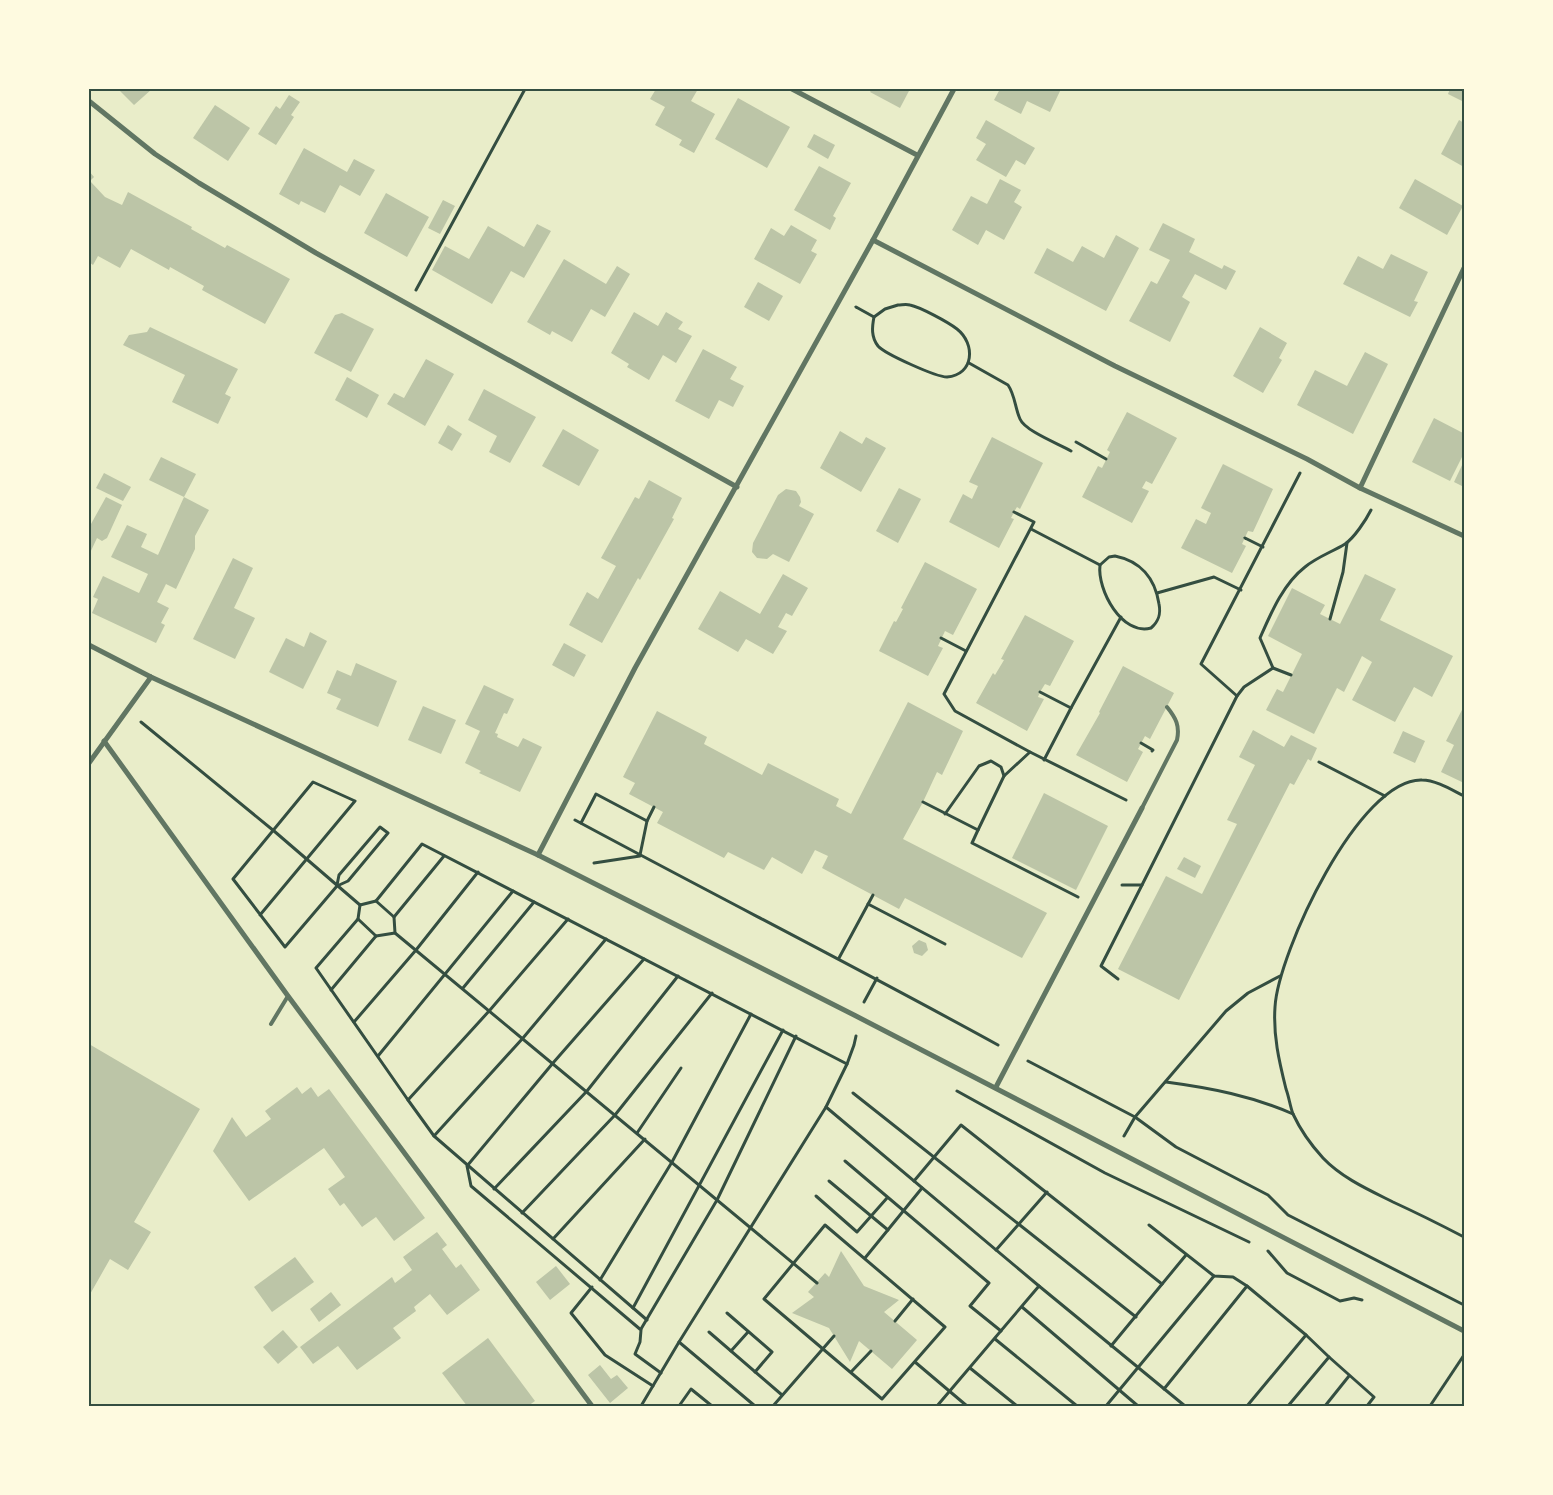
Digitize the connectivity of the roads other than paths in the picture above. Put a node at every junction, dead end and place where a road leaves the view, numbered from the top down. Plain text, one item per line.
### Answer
1 (792, 89) edge
2 (954, 89) edge
3 (89, 101) edge
4 (917, 155) junction
5 (873, 240) junction
6 (1464, 268) edge
7 (737, 487) junction
8 (1360, 488) junction
9 (1464, 536) edge
10 (89, 644) edge
11 (151, 677) junction
12 (1167, 707) dead end
13 (104, 740) junction
14 (89, 763) edge
15 (1142, 808) joint
16 (538, 856) junction
17 (288, 996) junction
18 (271, 1024) dead end
19 (996, 1088) junction
20 (1464, 1331) edge
21 (592, 1406) edge

1 - 4 street
2 - 4 street
3 - 7 street
4 - 5 street
5 - 7 street
5 - 8 street
6 - 8 street
7 - 16 street
8 - 9 street
10 - 11 street
11 - 13 street
11 - 16 street
12 - 15 lane
13 - 14 street
13 - 17 street
15 - 19 street
16 - 19 street
17 - 18 lane
17 - 21 street
19 - 20 street

